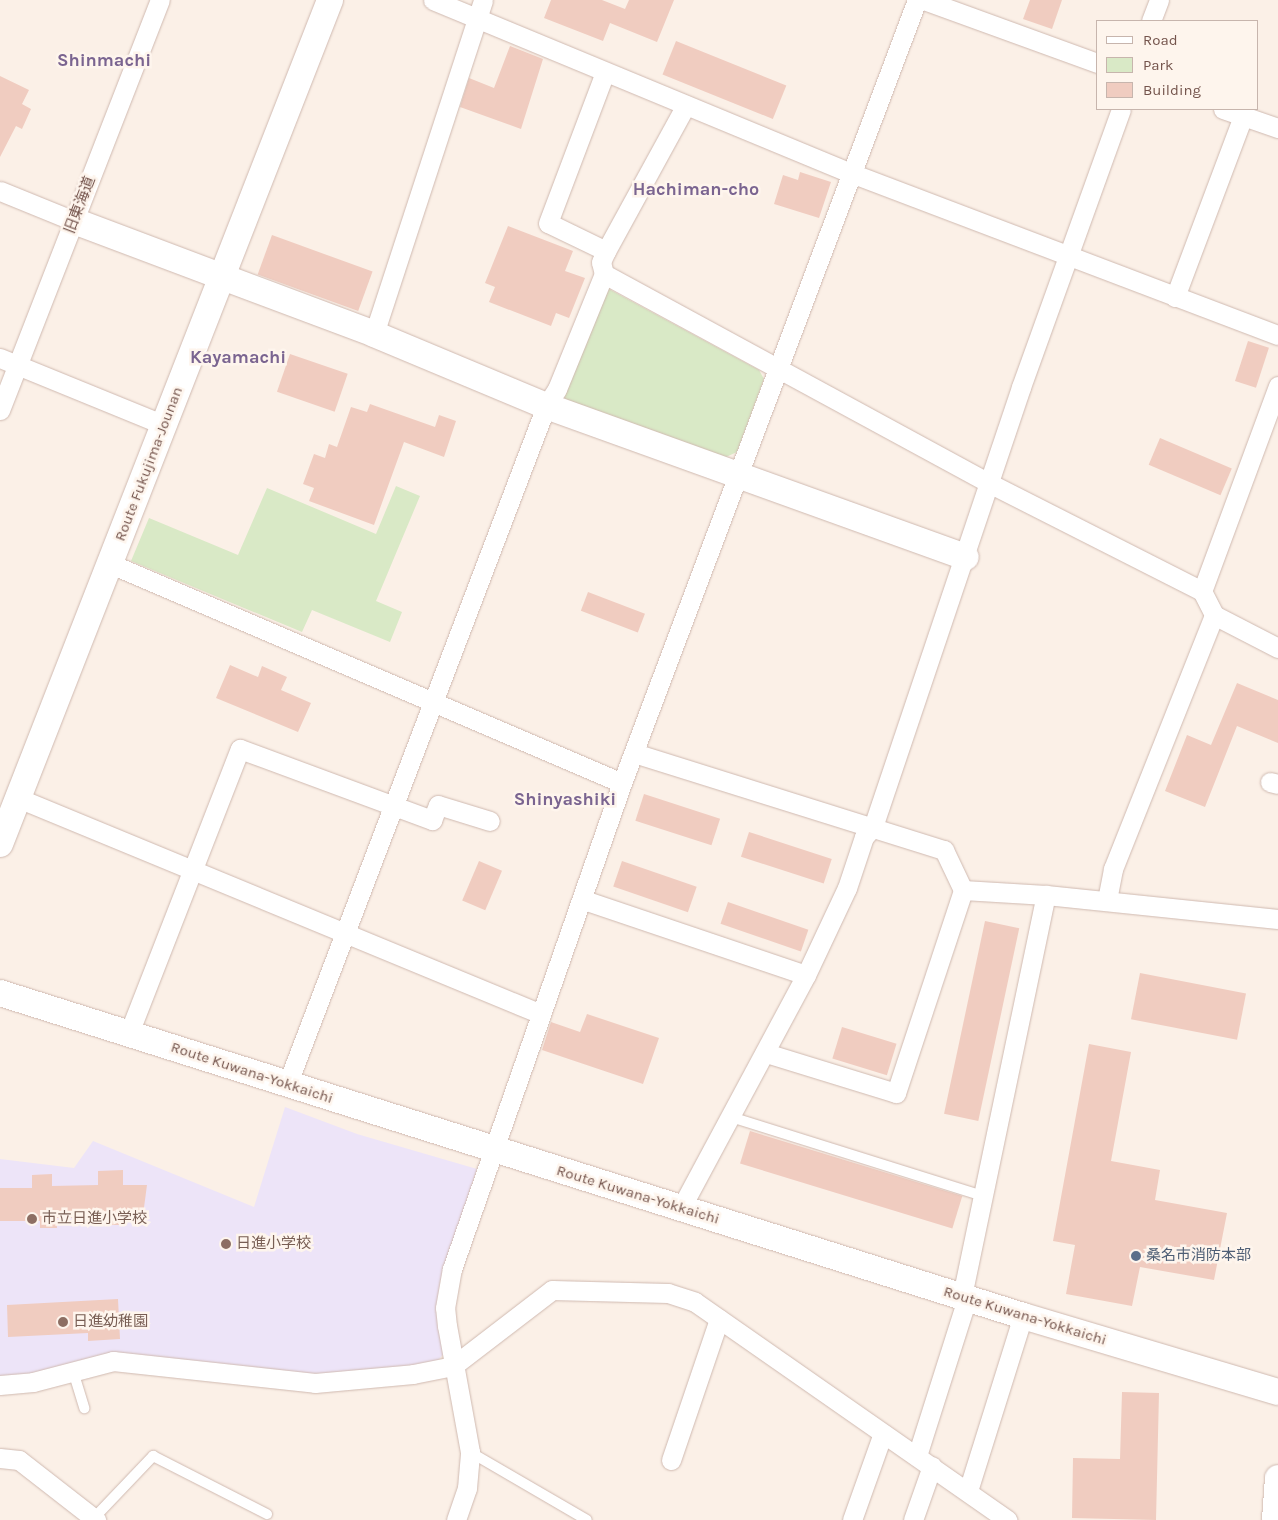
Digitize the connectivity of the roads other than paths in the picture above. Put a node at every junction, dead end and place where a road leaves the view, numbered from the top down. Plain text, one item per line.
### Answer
1 (160, 0) edge
2 (330, 0) edge
3 (434, 0) edge
4 (917, 0) edge
5 (924, 0) edge
6 (1158, 0) edge
7 (479, 9) edge
8 (1151, 20) edge
9 (1096, 64) edge
10 (605, 72) junction
11 (686, 106) junction
12 (1121, 110) edge
13 (1226, 110) edge
14 (1243, 116) junction
15 (1278, 128) edge
16 (851, 173) junction
17 (0, 191) edge
18 (74, 221) junction
19 (606, 251) junction
20 (1069, 256) junction
21 (220, 274) junction
22 (604, 274) junction
23 (1175, 297) junction
24 (374, 334) junction
25 (1278, 335) edge
26 (0, 358) edge
27 (17, 366) junction
28 (778, 370) junction
29 (1278, 386) edge
30 (546, 406) junction
31 (0, 410) edge
32 (164, 425) junction
33 (736, 476) junction
34 (991, 484) junction
35 (966, 557) junction
36 (111, 564) junction
37 (1202, 591) junction
38 (1214, 615) junction
39 (1278, 648) edge
40 (432, 703) junction
41 (634, 753) junction
42 (622, 783) junction
43 (392, 804) junction
44 (9, 807) edge
45 (490, 821) dead end
46 (873, 827) junction
47 (0, 844) edge
48 (190, 869) junction
49 (963, 890) junction
50 (1046, 895) junction
51 (584, 900) junction
52 (1107, 900) junction
53 (1278, 919) edge
54 (345, 936) junction
55 (806, 975) junction
56 (0, 993) edge
57 (541, 1014) junction
58 (129, 1034) junction
59 (766, 1053) junction
60 (287, 1085) junction
61 (731, 1117) junction
62 (494, 1150) junction
63 (983, 1196) junction
64 (681, 1208) junction
65 (964, 1297) junction
66 (1023, 1316) junction
67 (719, 1319) junction
68 (453, 1366) junction
69 (72, 1371) junction
70 (0, 1385) edge
71 (1278, 1392) edge
72 (84, 1408) dead end
73 (882, 1432) junction
74 (470, 1452) junction
75 (0, 1458) edge
76 (670, 1460) dead end
77 (924, 1461) junction
78 (1278, 1478) edge
79 (968, 1491) junction
80 (266, 1514) dead end
81 (95, 1519) edge
82 (457, 1519) edge
83 (587, 1520) edge
84 (852, 1520) edge
85 (913, 1520) edge
86 (1007, 1520) edge
87 (1276, 1520) edge

1 - 18 street, 旧東海道
2 - 21 main road, Route Fukujima-Jounan
3 - 7 street
4 - 16 street
5 - 9 street
6 - 8 street
7 - 10 street
7 - 24 street
10 - 11 street
10 - 19 street
11 - 16 street
11 - 19 street
12 - 20 street
13 - 14 street
14 - 15 street
14 - 23 street
16 - 20 street
16 - 28 street
17 - 18 street
18 - 21 main road
18 - 27 street, 旧東海道
19 - 22 street
20 - 23 street
20 - 34 street
21 - 24 main road
21 - 32 main road, Route Fukujima-Jounan
22 - 28 street
22 - 30 street
23 - 25 street
24 - 30 main road
26 - 27 street
27 - 31 street, 旧東海道
27 - 32 street
28 - 33 street
28 - 34 street
29 - 37 street
30 - 33 main road
30 - 40 street
32 - 36 main road, Route Fukujima-Jounan
33 - 35 main road
33 - 41 street
34 - 35 street
34 - 37 street
35 - 46 street
36 - 40 street
36 - 44 main road, Route Fukujima-Jounan
37 - 38 street
38 - 39 street
38 - 52 street
40 - 42 street
40 - 43 street
41 - 42 street
41 - 46 street
42 - 51 street
43 - 45 street
43 - 48 street
43 - 54 street
44 - 47 main road, Route Fukujima-Jounan
44 - 48 street
46 - 49 street
46 - 55 street
48 - 54 street
48 - 58 street
49 - 50 street
49 - 59 street
50 - 52 street
50 - 63 street
51 - 55 street
51 - 57 street
52 - 53 street
54 - 57 street
54 - 60 street
55 - 59 street
56 - 58 main road, Route Kuwana-Yokkaichi
57 - 62 street
58 - 60 main road, Route Kuwana-Yokkaichi
59 - 61 street
60 - 62 main road, Route Kuwana-Yokkaichi
61 - 63 lane
61 - 64 street
62 - 64 main road, Route Kuwana-Yokkaichi
62 - 68 street
63 - 65 street
64 - 65 main road, Route Kuwana-Yokkaichi
65 - 66 main road, Route Kuwana-Yokkaichi
65 - 77 street
66 - 71 main road, Route Kuwana-Yokkaichi
66 - 79 street
67 - 68 street
67 - 73 street
67 - 76 street
68 - 69 street
68 - 74 street
69 - 70 street
69 - 72 lane
73 - 77 street
73 - 84 street
74 - 82 street
74 - 83 lane
75 - 81 street
77 - 79 street
77 - 85 street
78 - 87 main road
79 - 86 street
80 - 81 lane

